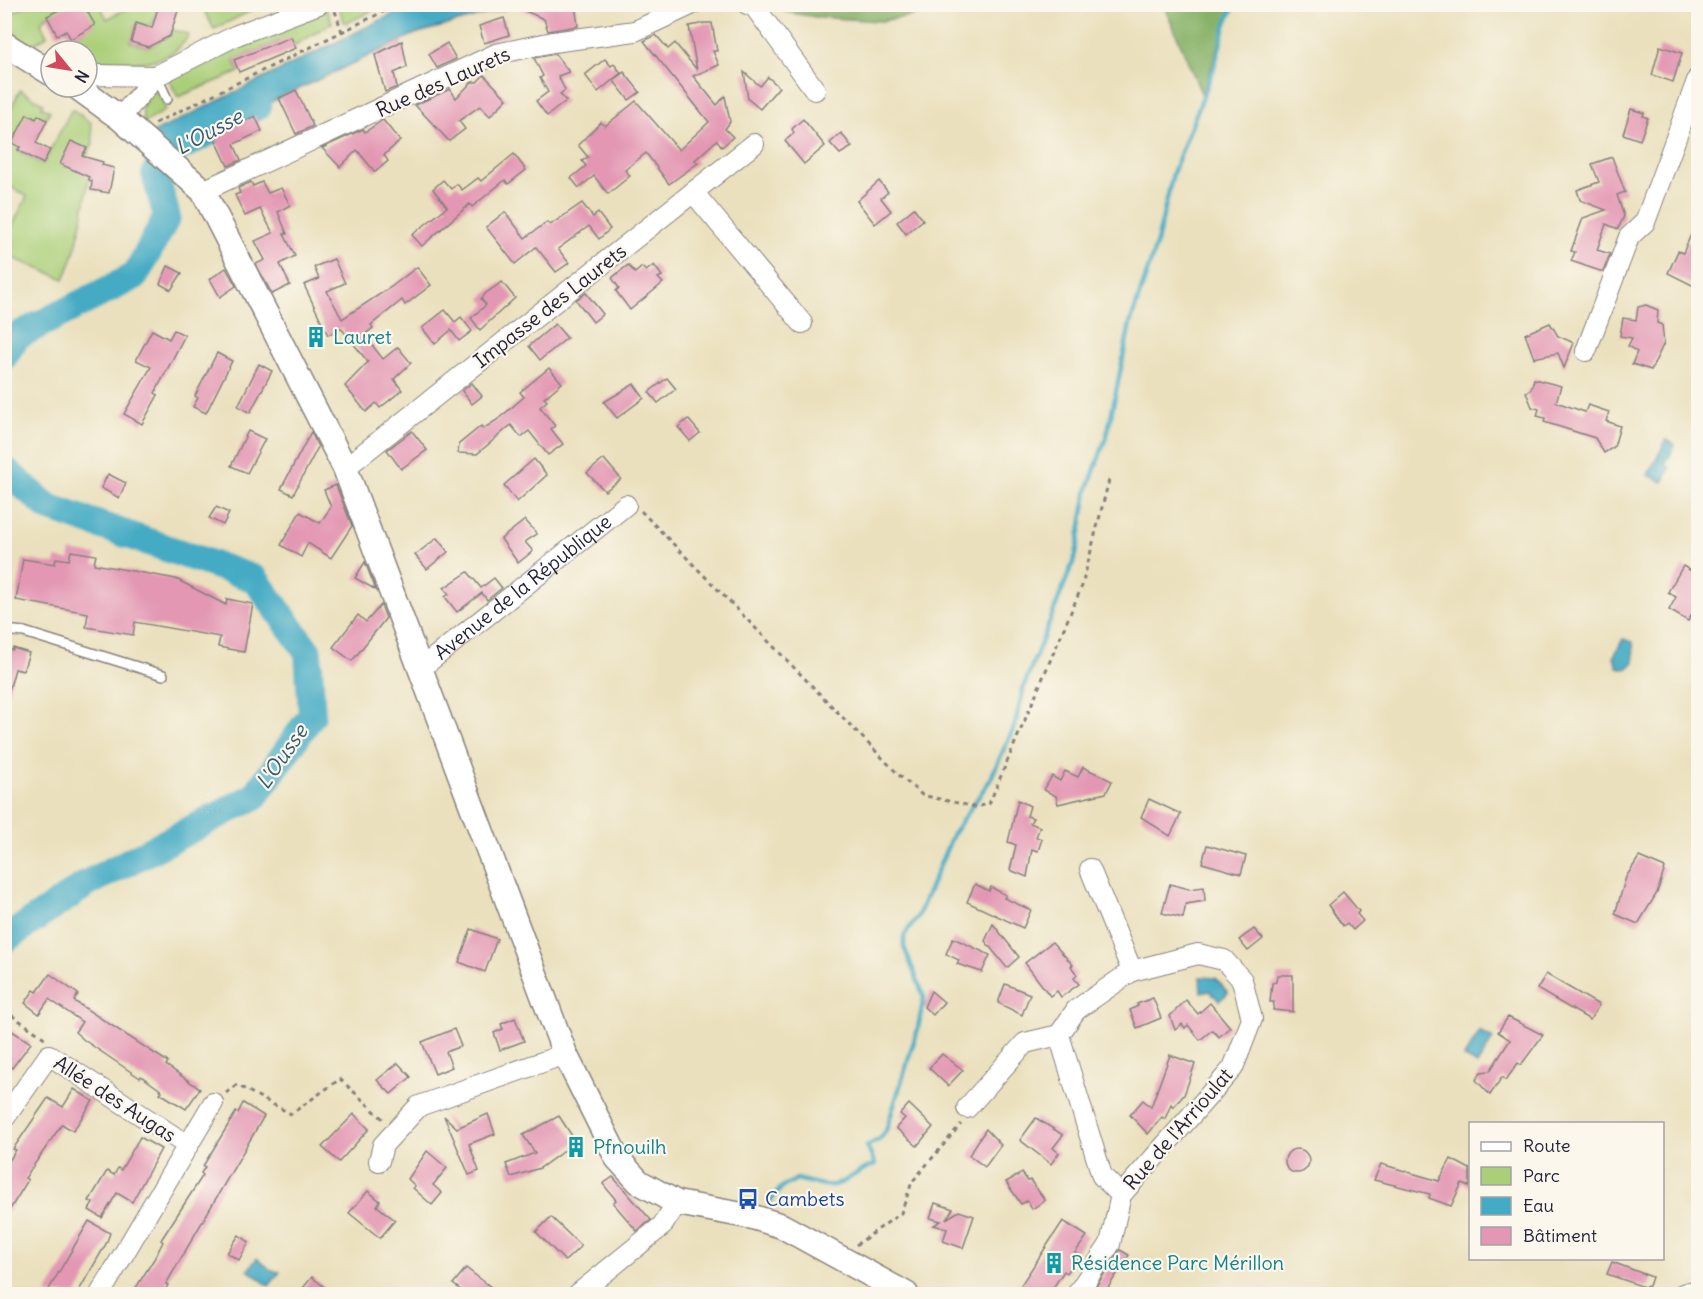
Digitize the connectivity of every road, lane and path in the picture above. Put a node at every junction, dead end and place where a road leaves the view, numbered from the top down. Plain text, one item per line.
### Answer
1 (319, 4) edge
2 (333, 4) edge
3 (399, 4) edge
4 (693, 4) edge
5 (747, 4) edge
6 (342, 32) junction
7 (4, 44) edge
8 (39, 66) edge
9 (99, 75) edge
10 (156, 76) junction
11 (1698, 78) edge
12 (815, 90) dead end
13 (93, 99) edge
14 (167, 99) dead end
15 (135, 131) junction
16 (754, 144) dead end
17 (202, 191) junction
18 (693, 192) junction
19 (802, 323) dead end
20 (1586, 351) dead end
21 (345, 468) junction
22 (1110, 476) dead end
23 (626, 505) joint
24 (4, 630) edge
25 (421, 668) junction
26 (163, 675) dead end
27 (1090, 869) dead end
28 (1132, 971) junction
29 (4, 1010) edge
30 (1059, 1035) junction
31 (565, 1054) junction
32 (49, 1055) junction
33 (213, 1103) joint
34 (967, 1108) joint
35 (4, 1119) edge
36 (396, 1131) junction
37 (187, 1145) junction
38 (380, 1161) dead end
39 (1121, 1195) junction
40 (677, 1203) junction
41 (839, 1257) junction
42 (100, 1294) edge
43 (578, 1294) edge
44 (906, 1294) edge
45 (1077, 1294) edge
46 (1683, 1294) edge
47 (1695, 1294) edge

1 - 10 street
2 - 6 path
3 - 6 path
4 - 17 street, Rue des Laurets
5 - 12 street
6 - 15 path
7 - 8 street
9 - 10 street
10 - 14 lane
10 - 15 street
11 - 20 street
13 - 15 street
15 - 17 street
16 - 18 street, Impasse des Laurets
17 - 21 street
18 - 19 street
18 - 21 street, Impasse des Laurets
21 - 25 street
22 - 23 path
23 - 25 street, Avenue de la République
24 - 26 lane
25 - 31 street
27 - 28 street
28 - 30 street, Rue de l'Arrioulat
28 - 39 street, Rue de l'Arrioulat
29 - 32 path
30 - 34 street
30 - 39 street, Rue de l'Arrioulat
31 - 36 street
31 - 40 street
32 - 35 street, Allée des Augas
32 - 37 street, Allée des Augas
33 - 36 path
33 - 37 street
34 - 41 path
36 - 38 street
37 - 42 street
39 - 45 street
40 - 41 street
40 - 43 street
41 - 44 street
46 - 47 street

